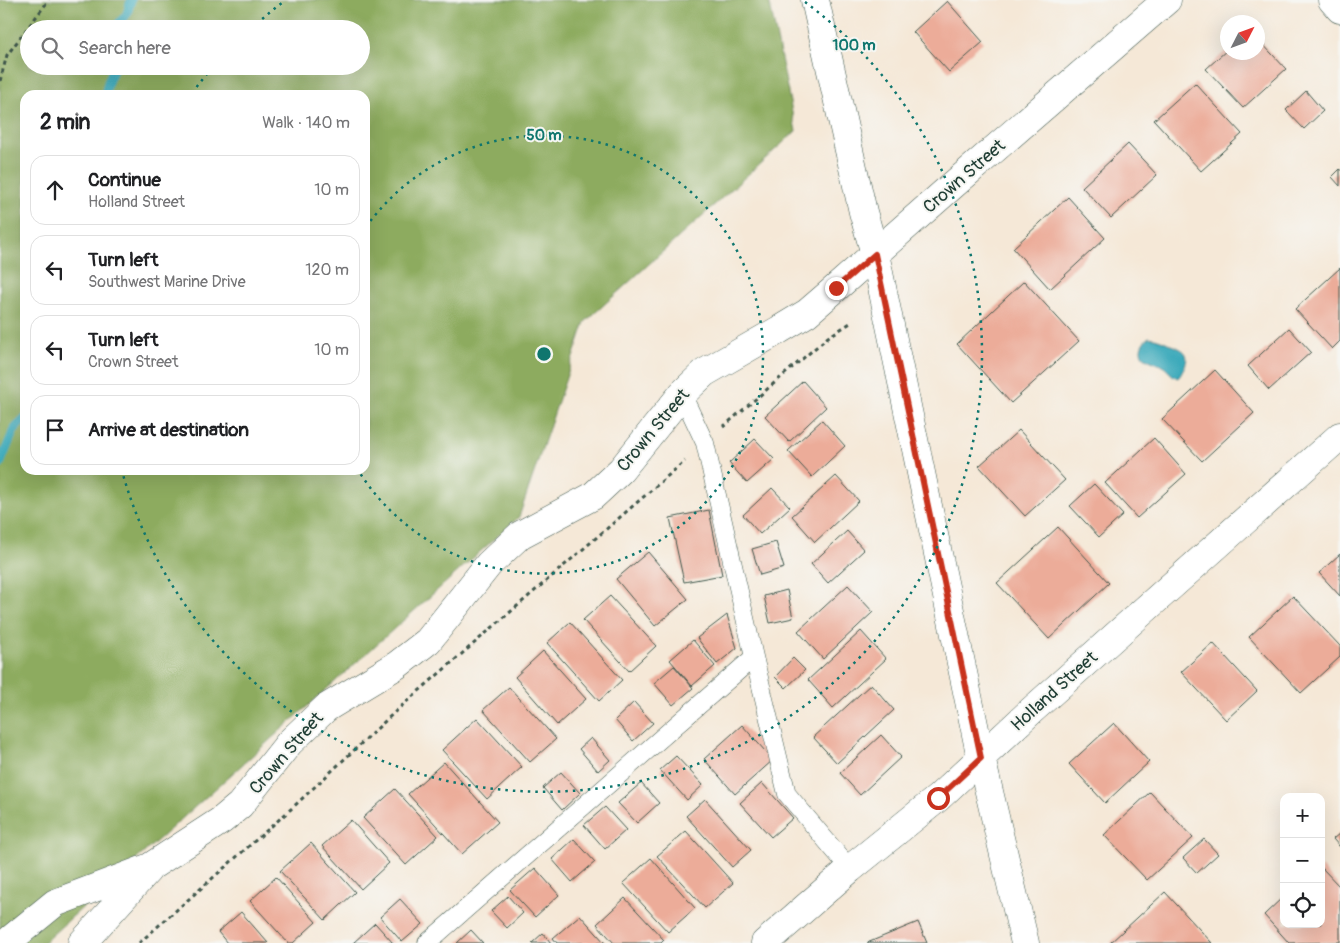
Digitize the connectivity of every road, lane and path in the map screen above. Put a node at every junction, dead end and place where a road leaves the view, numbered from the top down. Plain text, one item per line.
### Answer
1 (50, 0) edge
2 (815, 0) edge
3 (1167, 0) edge
4 (1332, 0) edge
5 (1340, 9) edge
6 (34, 20) edge
7 (20, 38) edge
8 (0, 81) edge
9 (875, 254) junction
10 (852, 322) dead end
11 (682, 394) junction
12 (1340, 436) edge
13 (706, 443) junction
14 (754, 657) junction
15 (981, 758) junction
16 (150, 867) junction
17 (850, 870) junction
18 (6, 943) edge
19 (82, 943) edge
20 (138, 943) edge
21 (427, 943) edge
22 (765, 943) edge
23 (1025, 943) edge

1 - 6 path
2 - 9 street
3 - 9 street, Crown Street
4 - 5 street
7 - 8 path
9 - 11 street, Crown Street
9 - 15 street
10 - 13 path
11 - 13 lane
11 - 16 street, Crown Street
12 - 15 street, Holland Street
13 - 14 lane
13 - 20 path
14 - 17 lane
14 - 21 lane
15 - 17 street, Holland Street
15 - 23 street
16 - 18 street, Crown Street
16 - 19 street, Crown Street
17 - 22 street, Holland Street

